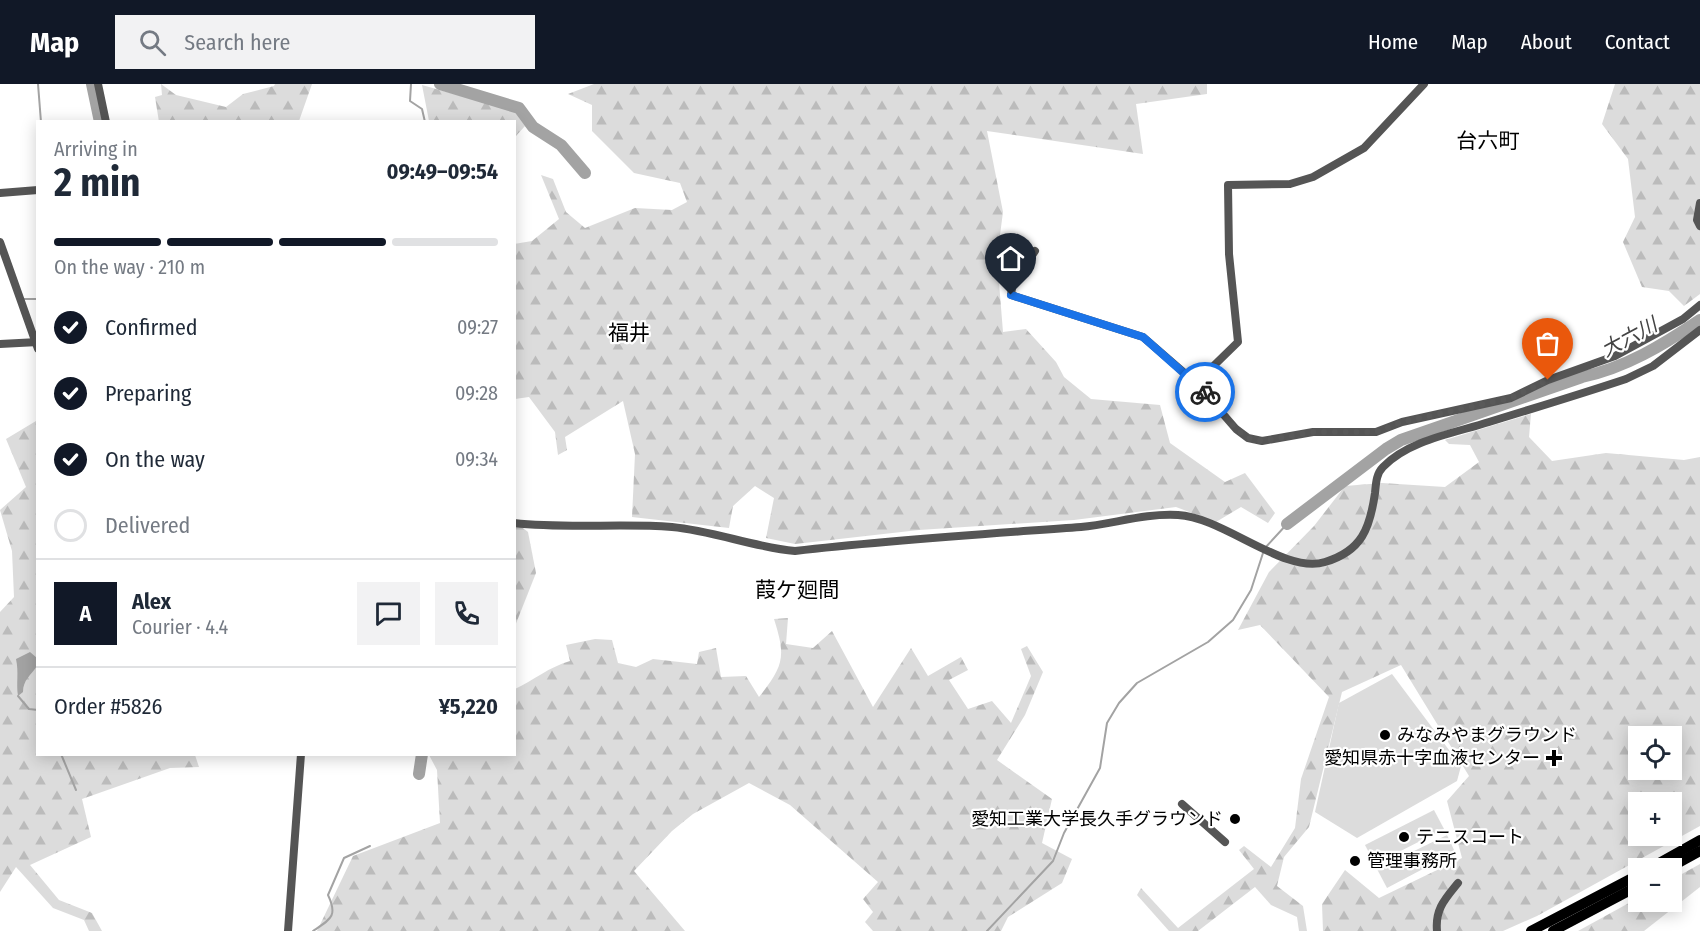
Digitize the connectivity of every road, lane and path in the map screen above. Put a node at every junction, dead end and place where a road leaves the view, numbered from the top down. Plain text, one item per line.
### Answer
1 (98, 84) edge
2 (1424, 84) edge
3 (107, 120) edge
4 (36, 190) edge
5 (0, 193) edge
6 (1700, 203) edge
7 (1700, 225) edge
8 (0, 242) edge
9 (1035, 251) dead end
10 (1700, 305) edge
11 (1700, 330) edge
12 (36, 342) edge
13 (0, 344) edge
14 (36, 345) edge
15 (1196, 383) junction
16 (516, 523) edge
17 (301, 756) edge
18 (1182, 804) dead end
19 (1700, 840) edge
20 (1225, 842) dead end
21 (1700, 851) edge
22 (1668, 858) edge
23 (1682, 861) edge
24 (1628, 880) edge
25 (1458, 883) dead end
26 (1628, 891) edge
27 (288, 931) edge
28 (1437, 931) edge
29 (1531, 931) edge
30 (1552, 931) edge

1 - 3 street
2 - 15 street
4 - 5 street
6 - 7 street
8 - 12 street
9 - 15 street
10 - 15 street
11 - 16 street
13 - 14 street
17 - 27 street
18 - 20 street
19 - 22 main road
21 - 23 main road
24 - 29 main road
25 - 28 street
26 - 30 main road

